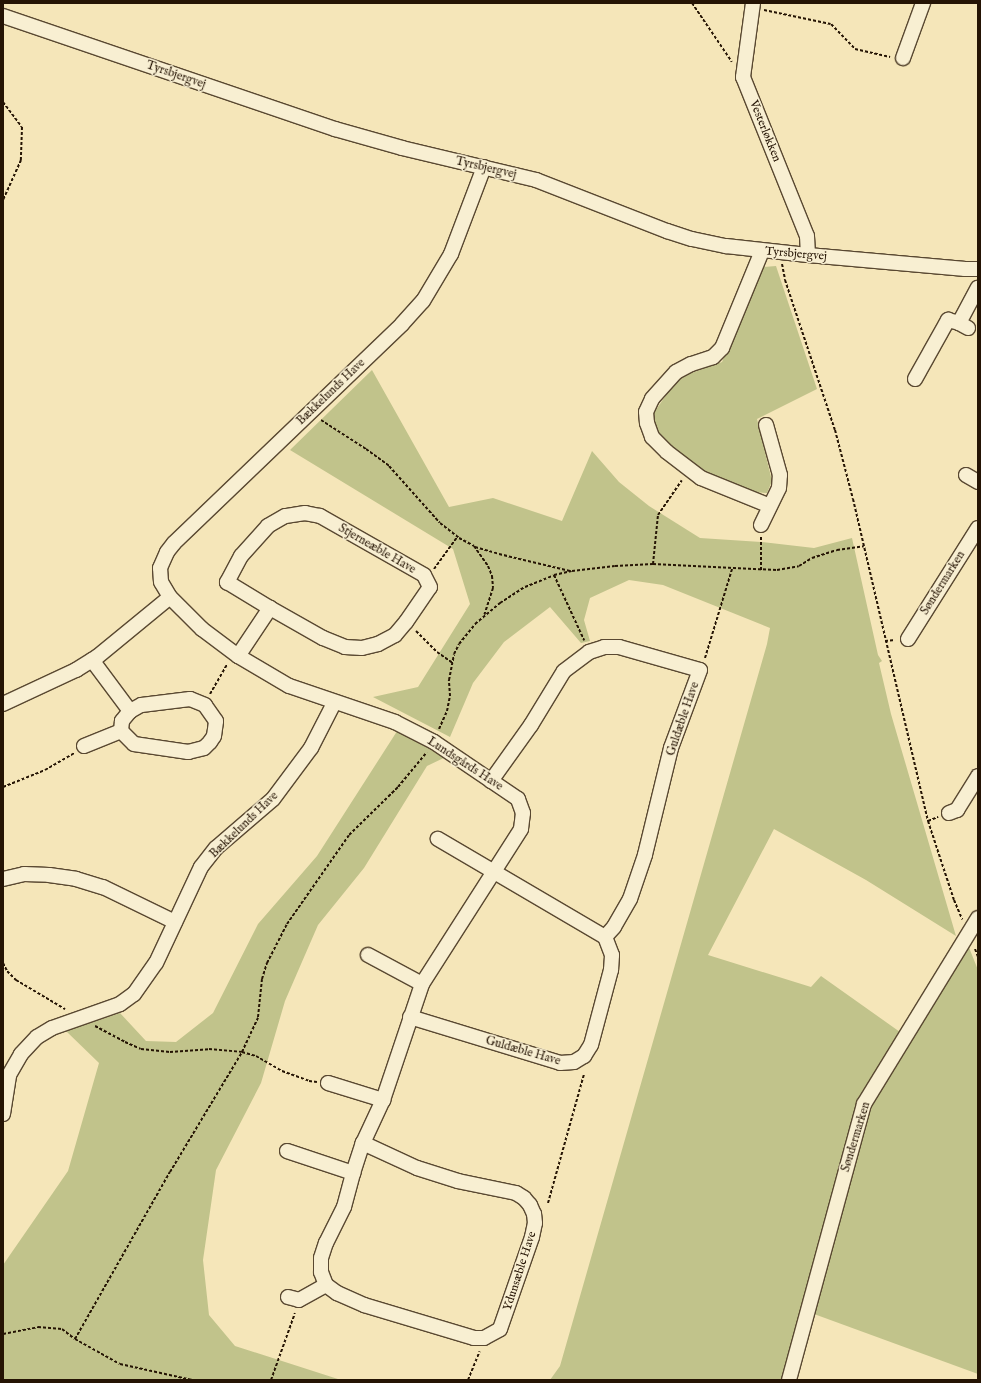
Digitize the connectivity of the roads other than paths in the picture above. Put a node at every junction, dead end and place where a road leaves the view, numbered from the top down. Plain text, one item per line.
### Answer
1 (923, 3) edge
2 (753, 6) edge
3 (3, 16) edge
4 (904, 58) road end
5 (484, 167) junction
6 (762, 250) junction
7 (808, 255) junction
8 (978, 269) edge
9 (978, 288) edge
10 (915, 379) dead end
11 (766, 425) dead end
12 (966, 474) dead end
13 (978, 482) edge
14 (770, 506) junction
15 (762, 526) road end
16 (978, 528) edge
17 (170, 597) junction
18 (270, 608) junction
19 (908, 639) dead end
20 (236, 654) junction
21 (92, 660) junction
22 (334, 702) junction
23 (3, 704) edge
24 (130, 711) junction
25 (121, 731) junction
26 (84, 746) road end
27 (978, 776) edge
28 (491, 781) junction
29 (949, 813) dead end
30 (438, 839) dead end
31 (493, 873) junction
32 (3, 879) edge
33 (978, 918) edge
34 (175, 922) junction
35 (605, 937) junction
36 (368, 955) dead end
37 (422, 984) junction
38 (410, 1017) junction
39 (328, 1083) road end
40 (383, 1100) junction
41 (3, 1114) edge
42 (363, 1143) junction
43 (287, 1151) dead end
44 (353, 1173) junction
45 (326, 1285) junction
46 (293, 1298) road end
47 (788, 1380) edge

1 - 4 street
2 - 7 street, Vesterløkken
3 - 5 street, Tyrsbjergvej
5 - 6 street, Tyrsbjergvej
5 - 17 street, Bækkelunds Have
6 - 7 street, Tyrsbjergvej
6 - 14 street
7 - 8 street, Tyrsbjergvej
9 - 10 street
11 - 14 street
12 - 13 street
14 - 15 street
16 - 19 street, Søndermarken
17 - 20 street, Bækkelunds Have
17 - 21 street
18 - 18 street, Stjerneæble Have
18 - 20 street
20 - 22 street, Bækkelunds Have
21 - 23 street
21 - 24 street
22 - 28 street, Lundsgårds Have
22 - 34 street, Bækkelunds Have
24 - 25 street
24 - 25 street
25 - 26 street
27 - 29 street
28 - 31 street, Lundsgårds Have
28 - 35 street, Guldæble Have
30 - 31 street
31 - 35 street
31 - 37 street, Lundsgårds Have
32 - 34 street
33 - 47 street, Søndermarken
34 - 41 street, Bækkelunds Have
35 - 38 street, Guldæble Have
36 - 37 street
37 - 38 street, Lundsgårds Have
38 - 40 street, Lundsgårds Have
39 - 40 street
40 - 42 street, Lundsgårds Have
42 - 44 street, Lundsgårds Have
42 - 45 street, Ydunsæble Have
43 - 44 street
44 - 45 street, Lundsgårds Have
45 - 46 street

